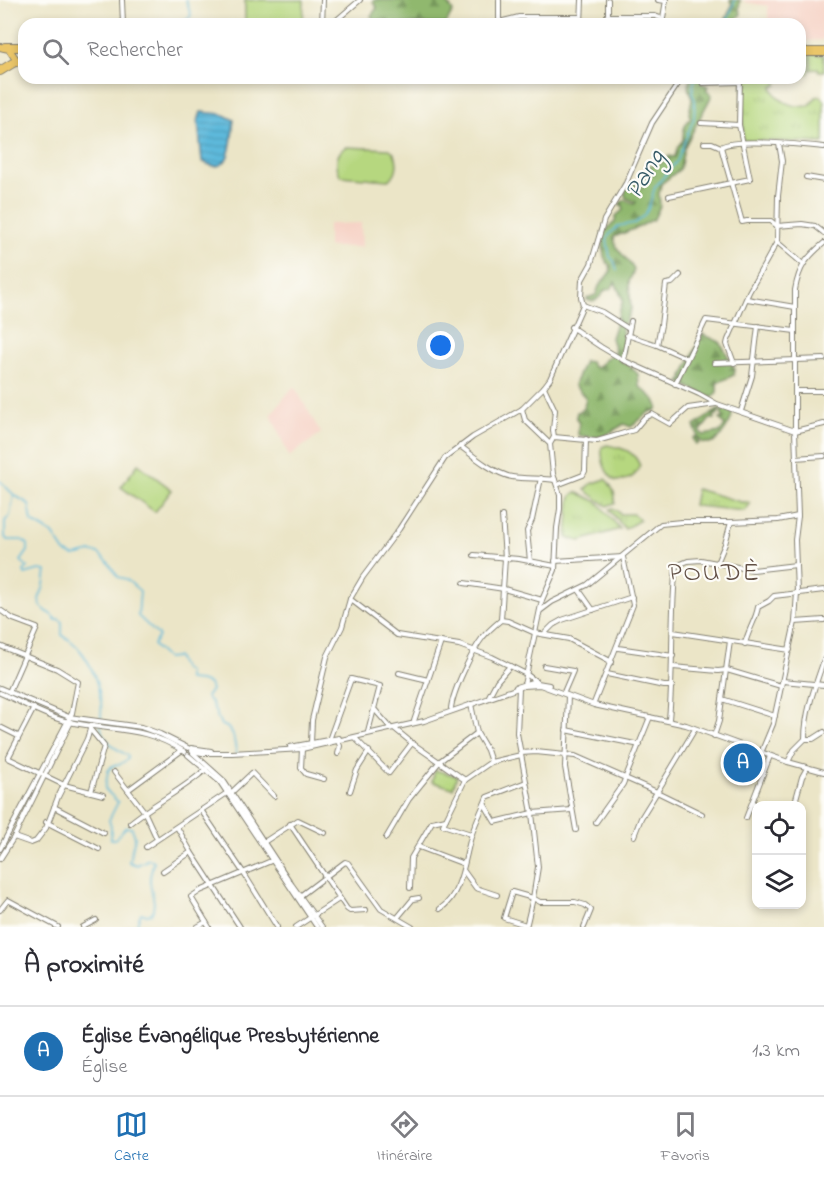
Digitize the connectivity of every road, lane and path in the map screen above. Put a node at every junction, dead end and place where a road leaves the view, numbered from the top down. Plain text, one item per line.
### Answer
1 (122, 0) edge
2 (323, 0) edge
3 (360, 0) edge
4 (499, 0) edge
5 (582, 0) edge
6 (608, 0) edge
7 (658, 0) edge
8 (666, 0) edge
9 (607, 16) joint
10 (581, 17) joint
11 (123, 18) edge
12 (322, 18) edge
13 (339, 18) edge
14 (499, 18) edge
15 (516, 18) edge
16 (658, 18) edge
17 (663, 18) edge
18 (18, 47) edge
19 (2, 48) edge
20 (806, 52) edge
21 (824, 52) edge
22 (18, 61) edge
23 (0, 71) edge
24 (678, 84) edge
25 (740, 84) edge
26 (700, 123) dead end
27 (740, 125) junction
28 (704, 143) dead end
29 (742, 143) junction
30 (779, 144) junction
31 (721, 147) junction
32 (824, 147) edge
33 (806, 177) dead end
34 (824, 180) edge
35 (732, 184) junction
36 (669, 196) dead end
37 (777, 226) junction
38 (824, 233) edge
39 (777, 242) junction
40 (824, 243) edge
41 (803, 264) junction
42 (680, 275) dead end
43 (747, 298) junction
44 (583, 304) junction
45 (795, 307) junction
46 (631, 321) dead end
47 (734, 323) junction
48 (758, 326) junction
49 (571, 327) junction
50 (629, 329) junction
51 (795, 331) junction
52 (627, 335) junction
53 (657, 345) junction
54 (686, 358) junction
55 (824, 359) edge
56 (624, 360) junction
57 (754, 361) junction
58 (795, 361) junction
59 (714, 363) dead end
60 (734, 363) junction
61 (675, 384) junction
62 (544, 387) junction
63 (795, 391) junction
64 (824, 391) edge
65 (717, 404) junction
66 (522, 409) junction
67 (741, 411) junction
68 (824, 424) edge
69 (795, 431) junction
70 (555, 437) junction
71 (586, 439) junction
72 (550, 444) junction
73 (460, 446) junction
74 (824, 456) edge
75 (795, 458) junction
76 (540, 478) junction
77 (556, 482) junction
78 (502, 516) dead end
79 (798, 516) junction
80 (731, 522) junction
81 (474, 555) dead end
82 (623, 557) junction
83 (505, 558) junction
84 (530, 561) junction
85 (717, 563) junction
86 (555, 564) junction
87 (796, 565) junction
88 (464, 583) dead end
89 (504, 589) junction
90 (579, 590) junction
91 (824, 590) edge
92 (797, 592) junction
93 (632, 597) junction
94 (350, 599) junction
95 (542, 600) junction
96 (0, 610) edge
97 (593, 610) junction
98 (539, 612) junction
99 (501, 620) junction
100 (824, 620) edge
101 (795, 622) junction
102 (673, 632) junction
103 (535, 633) junction
104 (544, 634) junction
105 (730, 641) junction
106 (441, 642) junction
107 (745, 644) junction
108 (0, 646) edge
109 (618, 648) junction
110 (474, 650) junction
111 (790, 650) junction
112 (26, 655) junction
113 (673, 656) junction
114 (824, 660) edge
115 (612, 662) junction
116 (510, 666) junction
117 (544, 666) dead end
118 (673, 668) junction
119 (727, 670) junction
120 (399, 674) dead end
121 (526, 674) junction
122 (607, 674) junction
123 (428, 680) junction
124 (537, 682) junction
125 (782, 684) junction
126 (522, 686) junction
127 (672, 686) junction
128 (815, 686) junction
129 (824, 686) edge
130 (0, 688) edge
131 (9, 692) junction
132 (0, 693) edge
133 (566, 694) junction
134 (489, 696) junction
135 (722, 699) junction
136 (594, 703) junction
137 (471, 704) junction
138 (34, 708) junction
139 (451, 708) junction
140 (375, 710) junction
141 (775, 716) junction
142 (650, 717) junction
143 (69, 720) junction
144 (669, 720) junction
145 (414, 721) junction
146 (686, 725) junction
147 (92, 726) junction
148 (0, 727) edge
149 (392, 727) junction
150 (696, 729) junction
151 (566, 730) junction
152 (368, 732) junction
153 (824, 732) edge
154 (477, 733) junction
155 (18, 736) junction
156 (714, 736) junction
157 (355, 738) junction
158 (804, 739) junction
159 (329, 740) junction
160 (338, 741) junction
161 (310, 743) junction
162 (412, 743) junction
163 (640, 745) junction
164 (302, 749) junction
165 (188, 751) junction
166 (369, 751) junction
167 (237, 752) junction
168 (761, 753) junction
169 (338, 754) dead end
170 (521, 754) junction
171 (565, 754) junction
172 (770, 756) junction
173 (440, 761) junction
174 (491, 762) junction
175 (788, 762) junction
176 (807, 768) junction
177 (206, 769) junction
178 (114, 772) dead end
179 (824, 772) edge
180 (41, 774) junction
181 (626, 778) junction
182 (324, 779) dead end
183 (465, 780) junction
184 (526, 782) junction
185 (64, 785) junction
186 (128, 790) junction
187 (350, 791) dead end
188 (91, 792) junction
189 (230, 792) junction
190 (657, 792) junction
191 (103, 795) dead end
192 (274, 796) dead end
193 (754, 801) edge
194 (795, 801) edge
195 (484, 805) junction
196 (752, 806) edge
197 (54, 807) junction
198 (201, 810) junction
199 (572, 810) junction
200 (144, 811) junction
201 (532, 813) junction
202 (702, 814) dead end
203 (746, 818) dead end
204 (446, 819) junction
205 (46, 822) junction
206 (596, 822) dead end
207 (130, 823) dead end
208 (290, 824) junction
209 (177, 827) junction
210 (576, 830) dead end
211 (104, 832) dead end
212 (324, 833) dead end
213 (471, 834) junction
214 (634, 836) dead end
215 (14, 837) junction
216 (387, 838) dead end
217 (157, 839) junction
218 (264, 842) junction
219 (146, 847) dead end
220 (418, 847) junction
221 (0, 849) edge
222 (99, 849) dead end
223 (191, 852) junction
224 (0, 859) edge
225 (271, 861) junction
226 (464, 864) junction
227 (462, 870) junction
228 (163, 871) dead end
229 (243, 872) junction
230 (325, 877) junction
231 (213, 885) junction
232 (410, 888) dead end
233 (496, 895) dead end
234 (300, 896) junction
235 (419, 898) dead end
236 (533, 898) junction
237 (339, 899) junction
238 (440, 909) dead end
239 (0, 910) edge
240 (366, 910) dead end
241 (311, 917) junction
242 (398, 918) junction
243 (96, 920) dead end
244 (206, 922) junction
245 (526, 926) edge
246 (58, 927) edge
247 (83, 927) edge
248 (197, 927) edge
249 (209, 927) edge
250 (240, 927) edge
251 (277, 927) edge
252 (296, 927) edge
253 (316, 927) edge
254 (322, 927) edge
255 (412, 927) edge
256 (584, 927) edge

1 - 11 street
2 - 12 street
3 - 13 street
4 - 14 street
5 - 10 street
6 - 9 street
7 - 8 street
8 - 17 street
9 - 16 street
10 - 15 street
18 - 19 highway
19 - 22 main road
20 - 21 highway
22 - 23 highway
24 - 44 street
25 - 27 street
26 - 27 street
27 - 29 street
28 - 31 street
29 - 30 street
29 - 31 street
29 - 35 street
30 - 32 street
30 - 37 street
31 - 35 street
33 - 34 street
35 - 36 street
35 - 37 street
37 - 38 street
37 - 39 street
39 - 41 street
39 - 43 street
40 - 41 street
41 - 45 street
42 - 53 street
43 - 45 street
43 - 47 street
44 - 49 street
44 - 50 street
45 - 51 street
46 - 50 street
47 - 48 street
47 - 54 street
47 - 60 street
48 - 51 street
48 - 57 street
49 - 56 street
49 - 62 street
50 - 52 street
51 - 58 street
52 - 53 street
52 - 56 street
53 - 54 street
54 - 61 street
55 - 58 street
56 - 61 street
57 - 58 street
57 - 60 street
57 - 67 street
58 - 63 street
59 - 60 street
61 - 65 street
62 - 66 street
62 - 70 street
63 - 64 street
63 - 69 street
65 - 67 street
65 - 71 street
66 - 72 street
66 - 73 street
67 - 69 street
68 - 69 street
69 - 75 street
70 - 71 street
70 - 72 street
71 - 77 street
72 - 77 street
73 - 76 street
73 - 94 street
74 - 75 street
75 - 79 street
76 - 77 street
76 - 84 street
77 - 86 street
78 - 83 street
79 - 80 street
79 - 87 street
80 - 82 street
80 - 85 street
81 - 83 street
82 - 86 street
82 - 90 street
82 - 93 street
83 - 84 street
83 - 89 street
84 - 86 street
85 - 87 street
85 - 102 street
86 - 95 street
87 - 92 street
88 - 89 street
89 - 95 street
89 - 99 street
90 - 97 street
90 - 98 street
91 - 92 street
92 - 101 street
92 - 107 street
93 - 97 street
93 - 109 street
94 - 106 street
94 - 161 street
95 - 98 street
96 - 112 street
97 - 104 street
98 - 103 street
99 - 103 street
99 - 110 street
100 - 101 street
101 - 111 street
102 - 105 street
102 - 113 street
103 - 104 street
103 - 121 street
104 - 115 street
105 - 107 street
105 - 119 street
106 - 110 street
106 - 123 street
107 - 111 street
108 - 112 street
109 - 113 street
109 - 115 street
110 - 116 street
110 - 139 street
111 - 125 street
112 - 131 street
112 - 143 street
113 - 118 street
114 - 128 street
115 - 122 street
116 - 121 street
116 - 134 street
117 - 133 street
118 - 119 street
118 - 127 street
119 - 125 street
119 - 135 street
120 - 123 street
121 - 124 street
121 - 126 street
122 - 127 street
122 - 136 street
123 - 145 street
124 - 126 street
124 - 133 street
125 - 128 street
125 - 141 street
126 - 133 street
126 - 134 street
126 - 137 street
126 - 170 street
127 - 144 street
128 - 129 street
128 - 158 street
130 - 131 street
131 - 143 street
132 - 138 street
133 - 136 street
133 - 142 street
133 - 151 street
134 - 139 street
135 - 141 street
135 - 156 street
136 - 144 street
137 - 149 street
137 - 154 street
138 - 143 street
138 - 155 street
139 - 145 street
140 - 149 street
140 - 152 street
140 - 159 street
141 - 168 street
142 - 146 street
142 - 163 street
143 - 147 street
143 - 180 street
144 - 146 street
145 - 149 street
146 - 150 street
147 - 165 street
147 - 185 street
147 - 188 street
148 - 155 street
149 - 152 street
149 - 157 street
149 - 162 street
150 - 156 street
150 - 190 street
151 - 163 street
151 - 171 street
152 - 159 street
153 - 158 street
154 - 173 street
154 - 174 street
155 - 180 street
156 - 168 street
157 - 160 street
157 - 166 street
158 - 175 street
159 - 161 street
160 - 164 street
160 - 169 street
161 - 167 street
162 - 166 street
162 - 173 street
163 - 181 street
164 - 167 street
164 - 182 street
165 - 167 street
165 - 177 street
165 - 186 street
165 - 189 street
166 - 187 street
168 - 172 street
170 - 171 street
170 - 174 street
170 - 184 street
171 - 181 street
171 - 199 street
172 - 175 street
172 - 193 street
173 - 183 street
173 - 216 street
174 - 183 street
175 - 176 street
176 - 179 street
176 - 194 street
177 - 189 street
177 - 200 street
178 - 186 street
180 - 185 street
180 - 215 street
180 - 221 street
181 - 190 street
181 - 206 street
183 - 204 street
184 - 195 street
184 - 201 street
185 - 188 street
185 - 197 street
186 - 200 street
188 - 191 street
189 - 192 street
189 - 198 street
189 - 218 street
189 - 225 street
190 - 202 street
190 - 214 street
195 - 201 street
195 - 213 street
196 - 203 street
197 - 205 street
197 - 211 street
198 - 209 street
198 - 229 street
199 - 201 street
199 - 210 street
200 - 207 street
200 - 217 street
201 - 236 street
204 - 213 street
204 - 220 street
205 - 215 street
205 - 222 street
208 - 212 street
208 - 218 street
208 - 230 street
209 - 217 street
209 - 223 street
213 - 226 street
215 - 224 street
217 - 219 street
218 - 234 street
220 - 226 street
220 - 232 street
223 - 228 street
223 - 231 street
225 - 229 street
225 - 241 street
226 - 227 street
227 - 233 street
227 - 238 street
229 - 231 street
229 - 251 street
230 - 234 street
230 - 237 street
230 - 242 street
231 - 244 street
231 - 250 street
234 - 241 street
235 - 242 street
236 - 245 street
236 - 245 street
236 - 256 street
237 - 240 street
237 - 241 street
239 - 246 street
241 - 252 street
241 - 253 street
241 - 254 street
242 - 255 street
243 - 247 street
244 - 248 street
244 - 249 street

